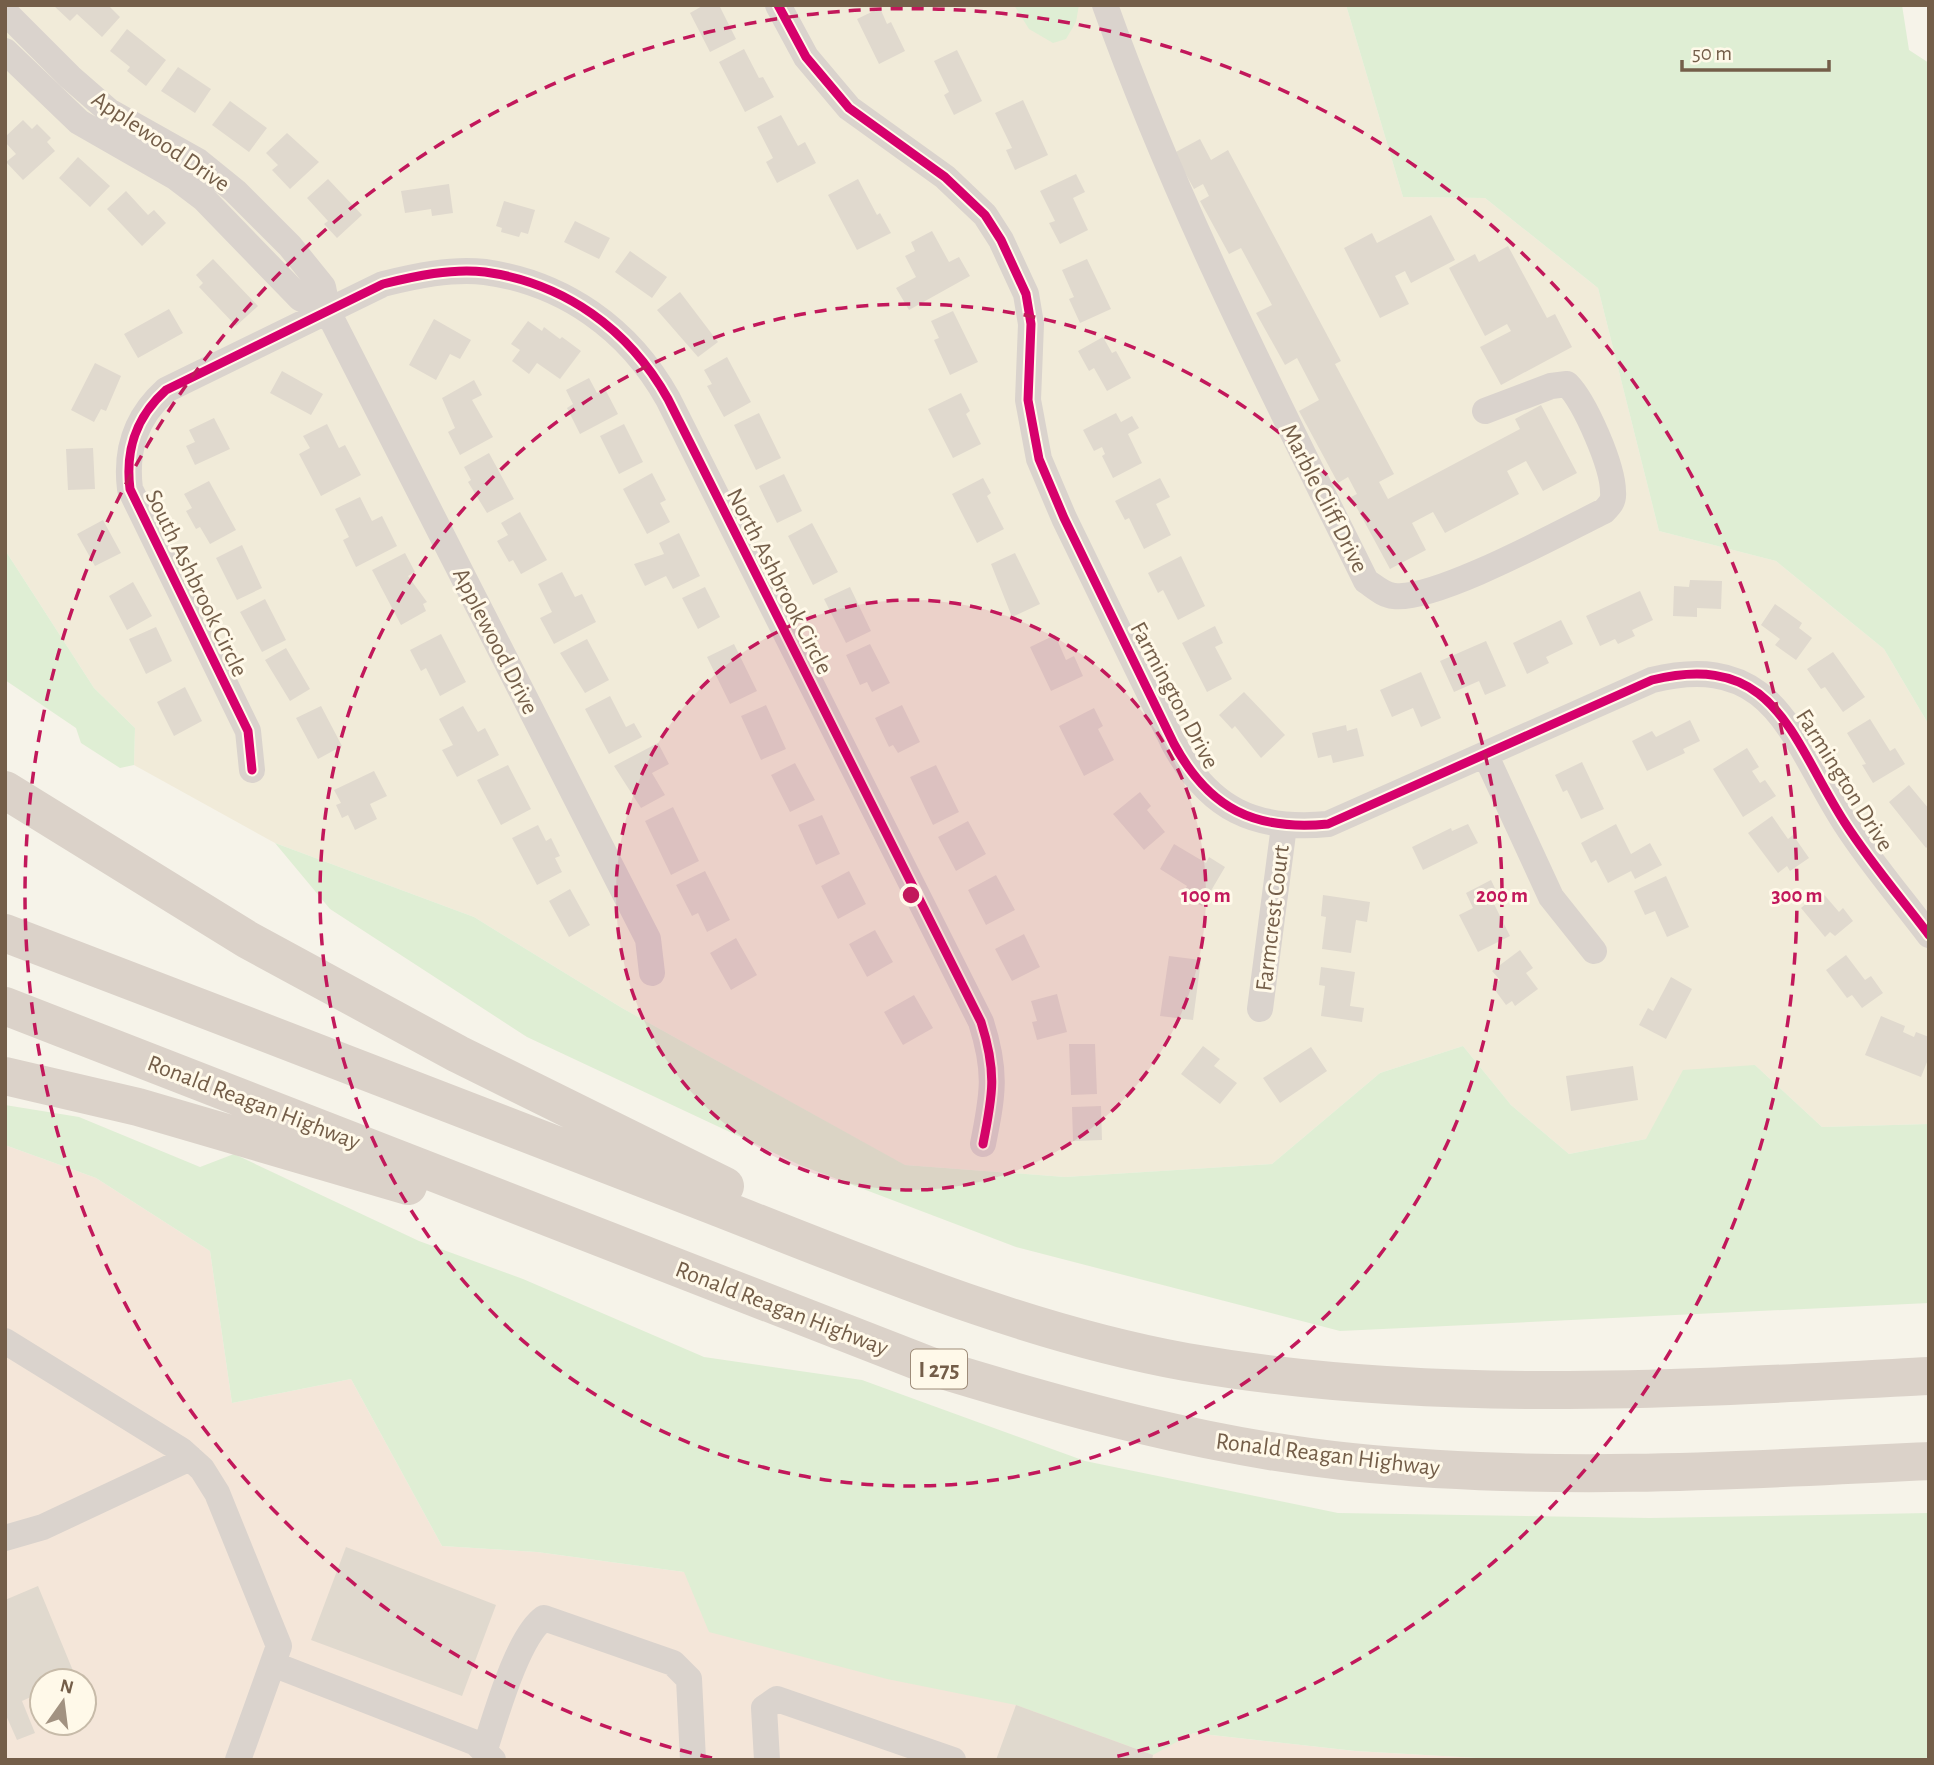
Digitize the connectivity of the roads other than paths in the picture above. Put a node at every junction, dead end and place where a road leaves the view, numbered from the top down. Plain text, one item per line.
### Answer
1 (778, 5) edge
2 (1105, 5) edge
3 (5, 12) edge
4 (5, 51) edge
5 (61, 87) junction
6 (328, 312) junction
7 (1485, 411) dead end
8 (1486, 756) junction
9 (252, 770) dead end
10 (5, 790) edge
11 (1284, 826) junction
12 (5, 933) edge
13 (1929, 935) edge
14 (1594, 951) dead end
15 (652, 973) dead end
16 (5, 1006) edge
17 (1260, 1009) dead end
18 (5, 1076) edge
19 (983, 1144) dead end
20 (664, 1262) junction
21 (900, 1278) junction
22 (5, 1341) edge
23 (1929, 1376) edge
24 (190, 1458) junction
25 (1929, 1461) edge
26 (5, 1538) edge
27 (275, 1665) junction
28 (489, 1756) edge
29 (238, 1760) edge
30 (693, 1760) edge
31 (767, 1760) edge
32 (953, 1760) edge

1 - 11 street, Farmington Drive
2 - 7 street, Marble Cliff Drive
3 - 5 street, Applewood Drive
4 - 5 street, Applewood Drive
5 - 6 street, Applewood Drive
6 - 9 street, South Ashbrook Circle
6 - 15 street, Applewood Drive
6 - 19 street, North Ashbrook Circle
8 - 11 street, Farmington Drive
8 - 13 street, Farmington Drive
8 - 14 street
10 - 21 highway
11 - 17 street, Farmcrest Court
12 - 21 highway
16 - 20 highway, Ronald Reagan Highway / I 275
18 - 20 highway
20 - 25 highway, Ronald Reagan Highway / I 275
21 - 23 highway
22 - 24 street
24 - 26 street
24 - 27 street
27 - 28 street
27 - 29 street
28 - 30 street
31 - 32 street

